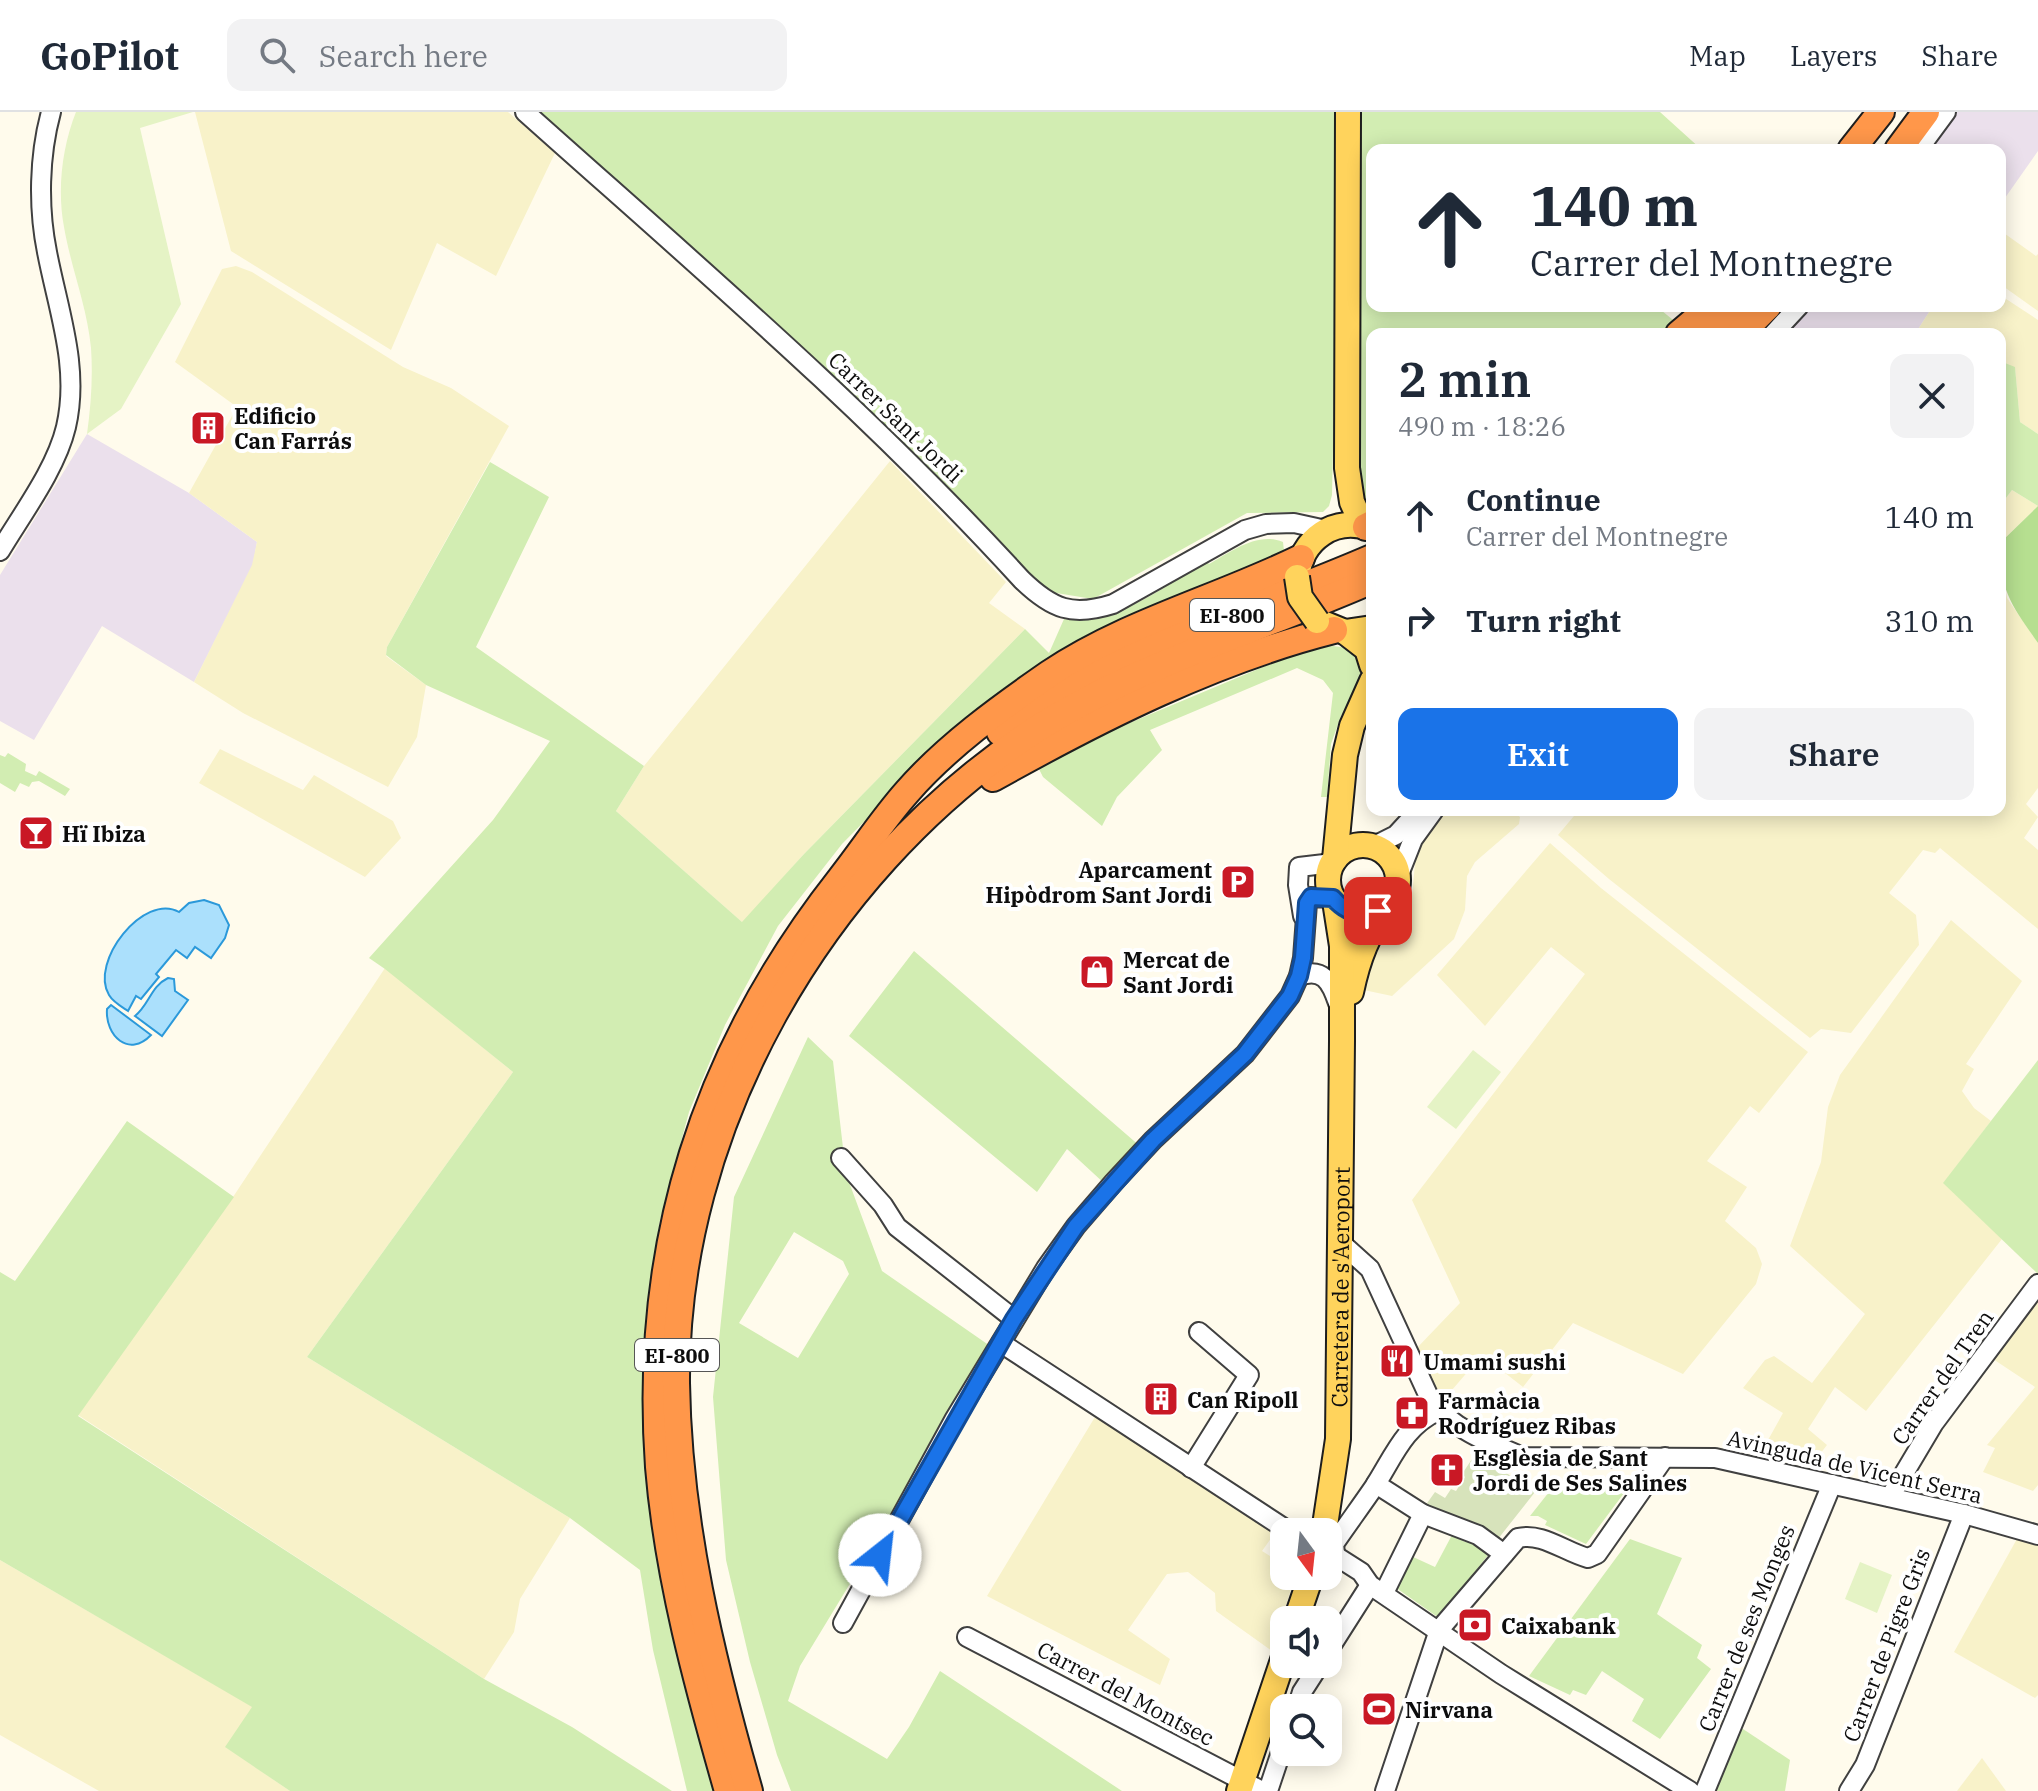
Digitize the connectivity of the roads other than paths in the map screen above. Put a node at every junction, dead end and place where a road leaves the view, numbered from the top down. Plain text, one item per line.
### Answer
1 (51, 112) edge
2 (525, 112) edge
3 (1348, 112) edge
4 (1881, 112) edge
5 (1900, 112) edge
6 (1926, 112) edge
7 (1946, 112) edge
8 (1856, 144) edge
9 (1876, 144) edge
10 (1902, 144) edge
11 (1922, 144) edge
12 (1705, 312) edge
13 (1733, 312) edge
14 (1762, 312) edge
15 (1793, 312) edge
16 (1686, 328) edge
17 (1715, 328) edge
18 (1746, 328) edge
19 (1779, 328) edge
20 (1347, 468) junction
21 (1366, 523) edge
22 (1266, 524) junction
23 (1366, 526) edge
24 (1328, 530) junction
25 (0, 551) edge
26 (1366, 560) edge
27 (1300, 563) junction
28 (1366, 582) edge
29 (1332, 628) junction
30 (1366, 628) edge
31 (1366, 652) edge
32 (1366, 694) edge
33 (1342, 795) junction
34 (927, 815) junction
35 (1413, 816) edge
36 (1430, 816) edge
37 (1369, 846) junction
38 (861, 852) junction
39 (1334, 861) junction
40 (1398, 877) junction
41 (1334, 900) junction
42 (1388, 904) junction
43 (1305, 922) junction
44 (1299, 976) junction
45 (1341, 1013) junction
46 (1342, 1041) junction
47 (841, 1158) dead end
48 (1340, 1242) junction
49 (2037, 1285) edge
50 (1014, 1319) junction
51 (1199, 1332) dead end
52 (1001, 1343) junction
53 (1438, 1411) junction
54 (1665, 1457) junction
55 (1191, 1468) junction
56 (1376, 1484) junction
57 (1832, 1484) junction
58 (1890, 1497) junction
59 (1423, 1514) junction
60 (1964, 1514) junction
61 (1331, 1518) edge
62 (1270, 1519) edge
63 (1342, 1533) edge
64 (2038, 1535) edge
65 (1504, 1554) junction
66 (1342, 1557) edge
67 (1377, 1589) junction
68 (843, 1623) dead end
69 (1439, 1630) junction
70 (1342, 1633) edge
71 (967, 1637) dead end
72 (1279, 1678) edge
73 (1270, 1764) edge
74 (1253, 1789) edge
75 (728, 1791) edge
76 (749, 1791) edge
77 (1385, 1791) edge
78 (1690, 1791) edge
79 (1705, 1791) edge
80 (1849, 1791) edge

1 - 25 street
2 - 22 street, Carrer Sant Jordi
3 - 20 main road
4 - 8 highway
5 - 9 highway
6 - 10 highway
7 - 11 street
12 - 16 highway
13 - 17 highway
14 - 18 highway
15 - 19 street
20 - 21 main road
20 - 24 main road
22 - 24 street, Carrer Sant Jordi
22 - 27 street
23 - 24 main road
24 - 27 main road
26 - 38 highway, EI-800
27 - 29 main road, bridge
27 - 38 highway
28 - 34 highway, EI-800
29 - 30 main road
29 - 31 main road
29 - 34 highway
32 - 33 main road
33 - 37 main road
33 - 39 main road
34 - 76 highway, EI-800
35 - 37 street
36 - 40 street
37 - 39 main road
37 - 40 main road
38 - 75 highway, EI-800
39 - 41 main road
39 - 43 street
40 - 42 main road
41 - 42 main road
41 - 43 street
41 - 45 main road
42 - 46 main road
43 - 44 street
44 - 45 street
44 - 50 street
45 - 46 main road
46 - 48 main road, Carretera de s'Aeroport
47 - 50 street
48 - 53 street
48 - 61 main road, Carretera de s'Aeroport
49 - 58 street, Carrer del Tren
50 - 52 street
51 - 55 street
52 - 55 street
52 - 68 street
53 - 54 street, Avinguda de Vicent Serra
53 - 56 street
54 - 57 street, Avinguda de Vicent Serra
54 - 65 street
55 - 62 street
56 - 59 street
56 - 63 street
57 - 58 street, Avinguda de Vicent Serra
57 - 79 street, Carrer de ses Monges
58 - 60 street, Avinguda de Vicent Serra
59 - 65 street
59 - 67 street
60 - 64 street, Avinguda de Vicent Serra
60 - 80 street, Carrer de Pigre Gris
65 - 69 street
66 - 67 street
67 - 69 street
67 - 70 street
69 - 77 street
69 - 78 street
71 - 74 street, Carrer del Montsec
72 - 74 main road
73 - 74 street

